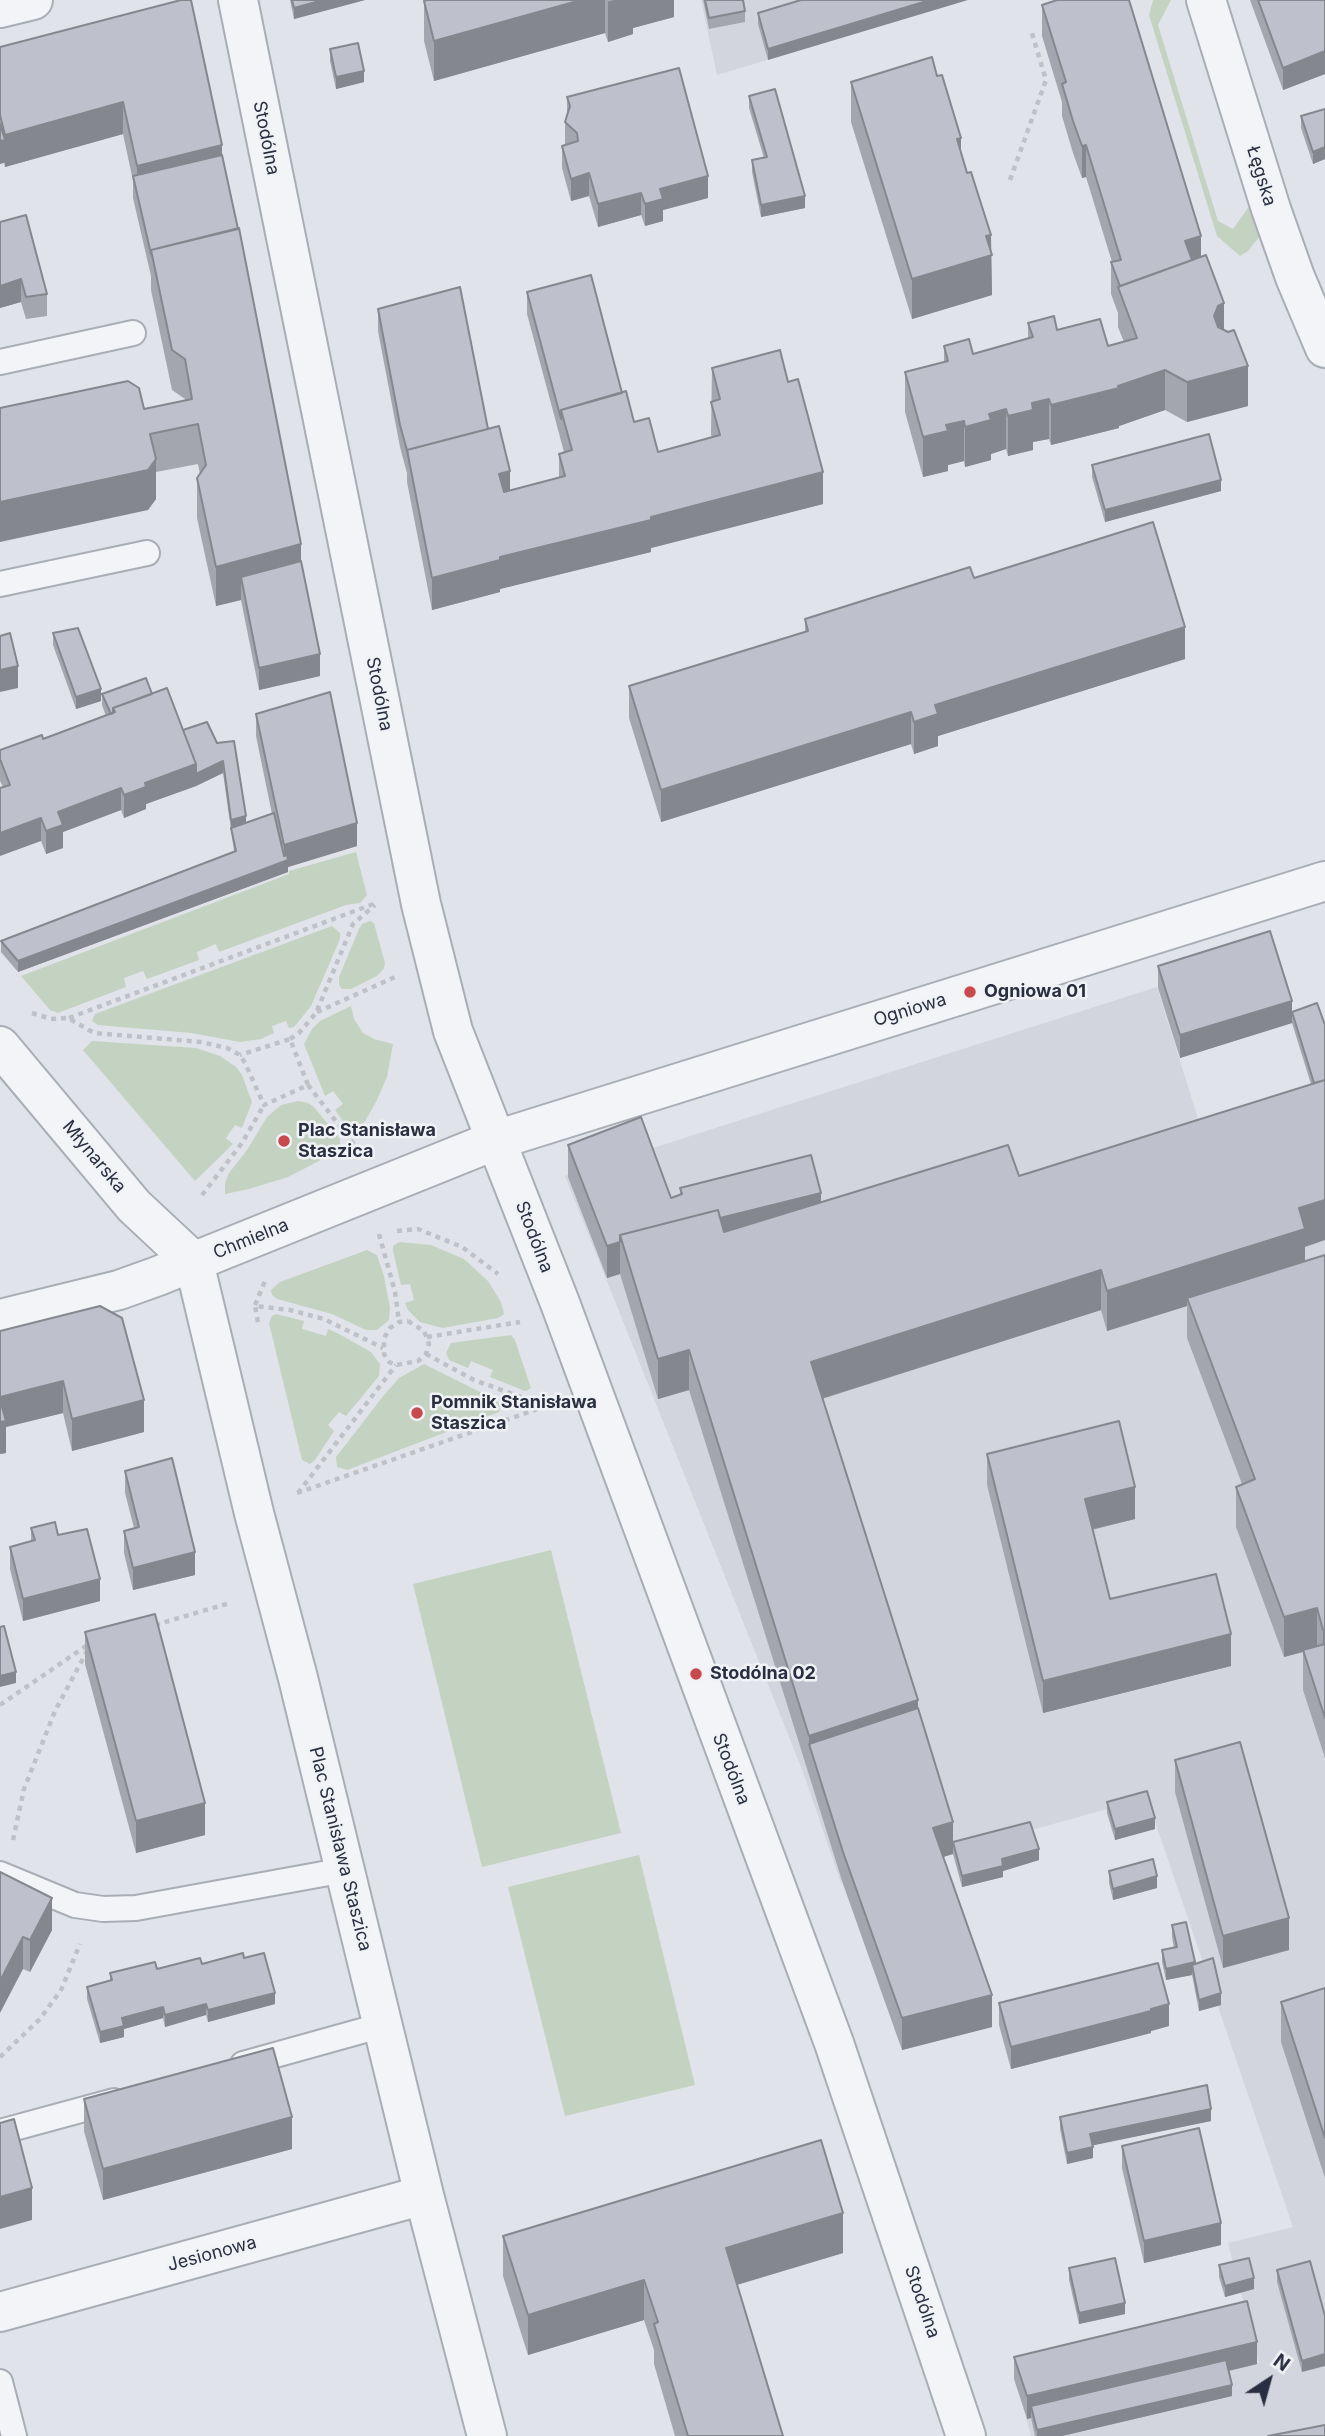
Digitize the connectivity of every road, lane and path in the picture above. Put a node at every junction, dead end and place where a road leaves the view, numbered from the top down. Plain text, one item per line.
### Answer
1 (33, 0) edge
2 (238, 0) edge
3 (1206, 0) edge
4 (0, 8) edge
5 (1031, 30) dead end
6 (1010, 180) dead end
7 (133, 333) dead end
8 (1325, 348) edge
9 (0, 362) edge
10 (147, 554) dead end
11 (0, 584) edge
12 (1325, 881) edge
13 (396, 977) dead end
14 (316, 1013) junction
15 (68, 1018) junction
16 (51, 1019) dead end
17 (290, 1039) junction
18 (0, 1046) edge
19 (240, 1055) junction
20 (308, 1084) junction
21 (264, 1105) junction
22 (496, 1140) junction
23 (355, 1146) dead end
24 (363, 1194) junction
25 (201, 1195) dead end
26 (379, 1233) junction
27 (194, 1262) junction
28 (503, 1282) dead end
29 (254, 1306) dead end
30 (0, 1319) edge
31 (523, 1321) dead end
32 (399, 1322) junction
33 (427, 1337) junction
34 (383, 1348) junction
35 (426, 1354) junction
36 (396, 1365) junction
37 (275, 1590) junction
38 (143, 1628) edge
39 (0, 1705) edge
40 (345, 1870) junction
41 (3, 1875) edge
42 (95, 1907) junction
43 (383, 2025) junction
44 (0, 2057) edge
45 (224, 2070) edge
46 (132, 2095) edge
47 (0, 2132) edge
48 (425, 2195) junction
49 (0, 2312) edge
50 (0, 2382) edge
51 (15, 2436) edge
52 (487, 2436) edge
53 (966, 2436) edge

1 - 4 street
2 - 22 street, Stodólna
3 - 8 street, Łęgska
5 - 6 path
7 - 9 lane
10 - 11 lane
12 - 22 street, Ogniowa
13 - 14 path
14 - 15 path
14 - 17 path
15 - 16 path
15 - 19 path
17 - 19 path
17 - 20 path
18 - 27 street, Młynarska
19 - 21 path
20 - 21 path
20 - 23 path
21 - 25 path
22 - 24 street, Chmielna
22 - 53 street, Stodólna
24 - 26 path
24 - 27 street, Chmielna
26 - 28 path
26 - 32 path
27 - 30 street, Chmielna
27 - 37 street, Plac Stanisława Staszica
29 - 34 path
31 - 33 path
32 - 33 path
32 - 34 path
33 - 35 path
34 - 36 path
35 - 36 path
35 - 36 path
37 - 38 path
37 - 40 street, Plac Stanisława Staszica
39 - 41 path
40 - 42 lane
40 - 43 street, Plac Stanisława Staszica
41 - 42 lane
42 - 44 path
43 - 45 lane
43 - 48 street, Plac Stanisława Staszica
46 - 47 lane
48 - 49 street, Jesionowa
48 - 52 street, Plac Stanisława Staszica
50 - 51 lane

